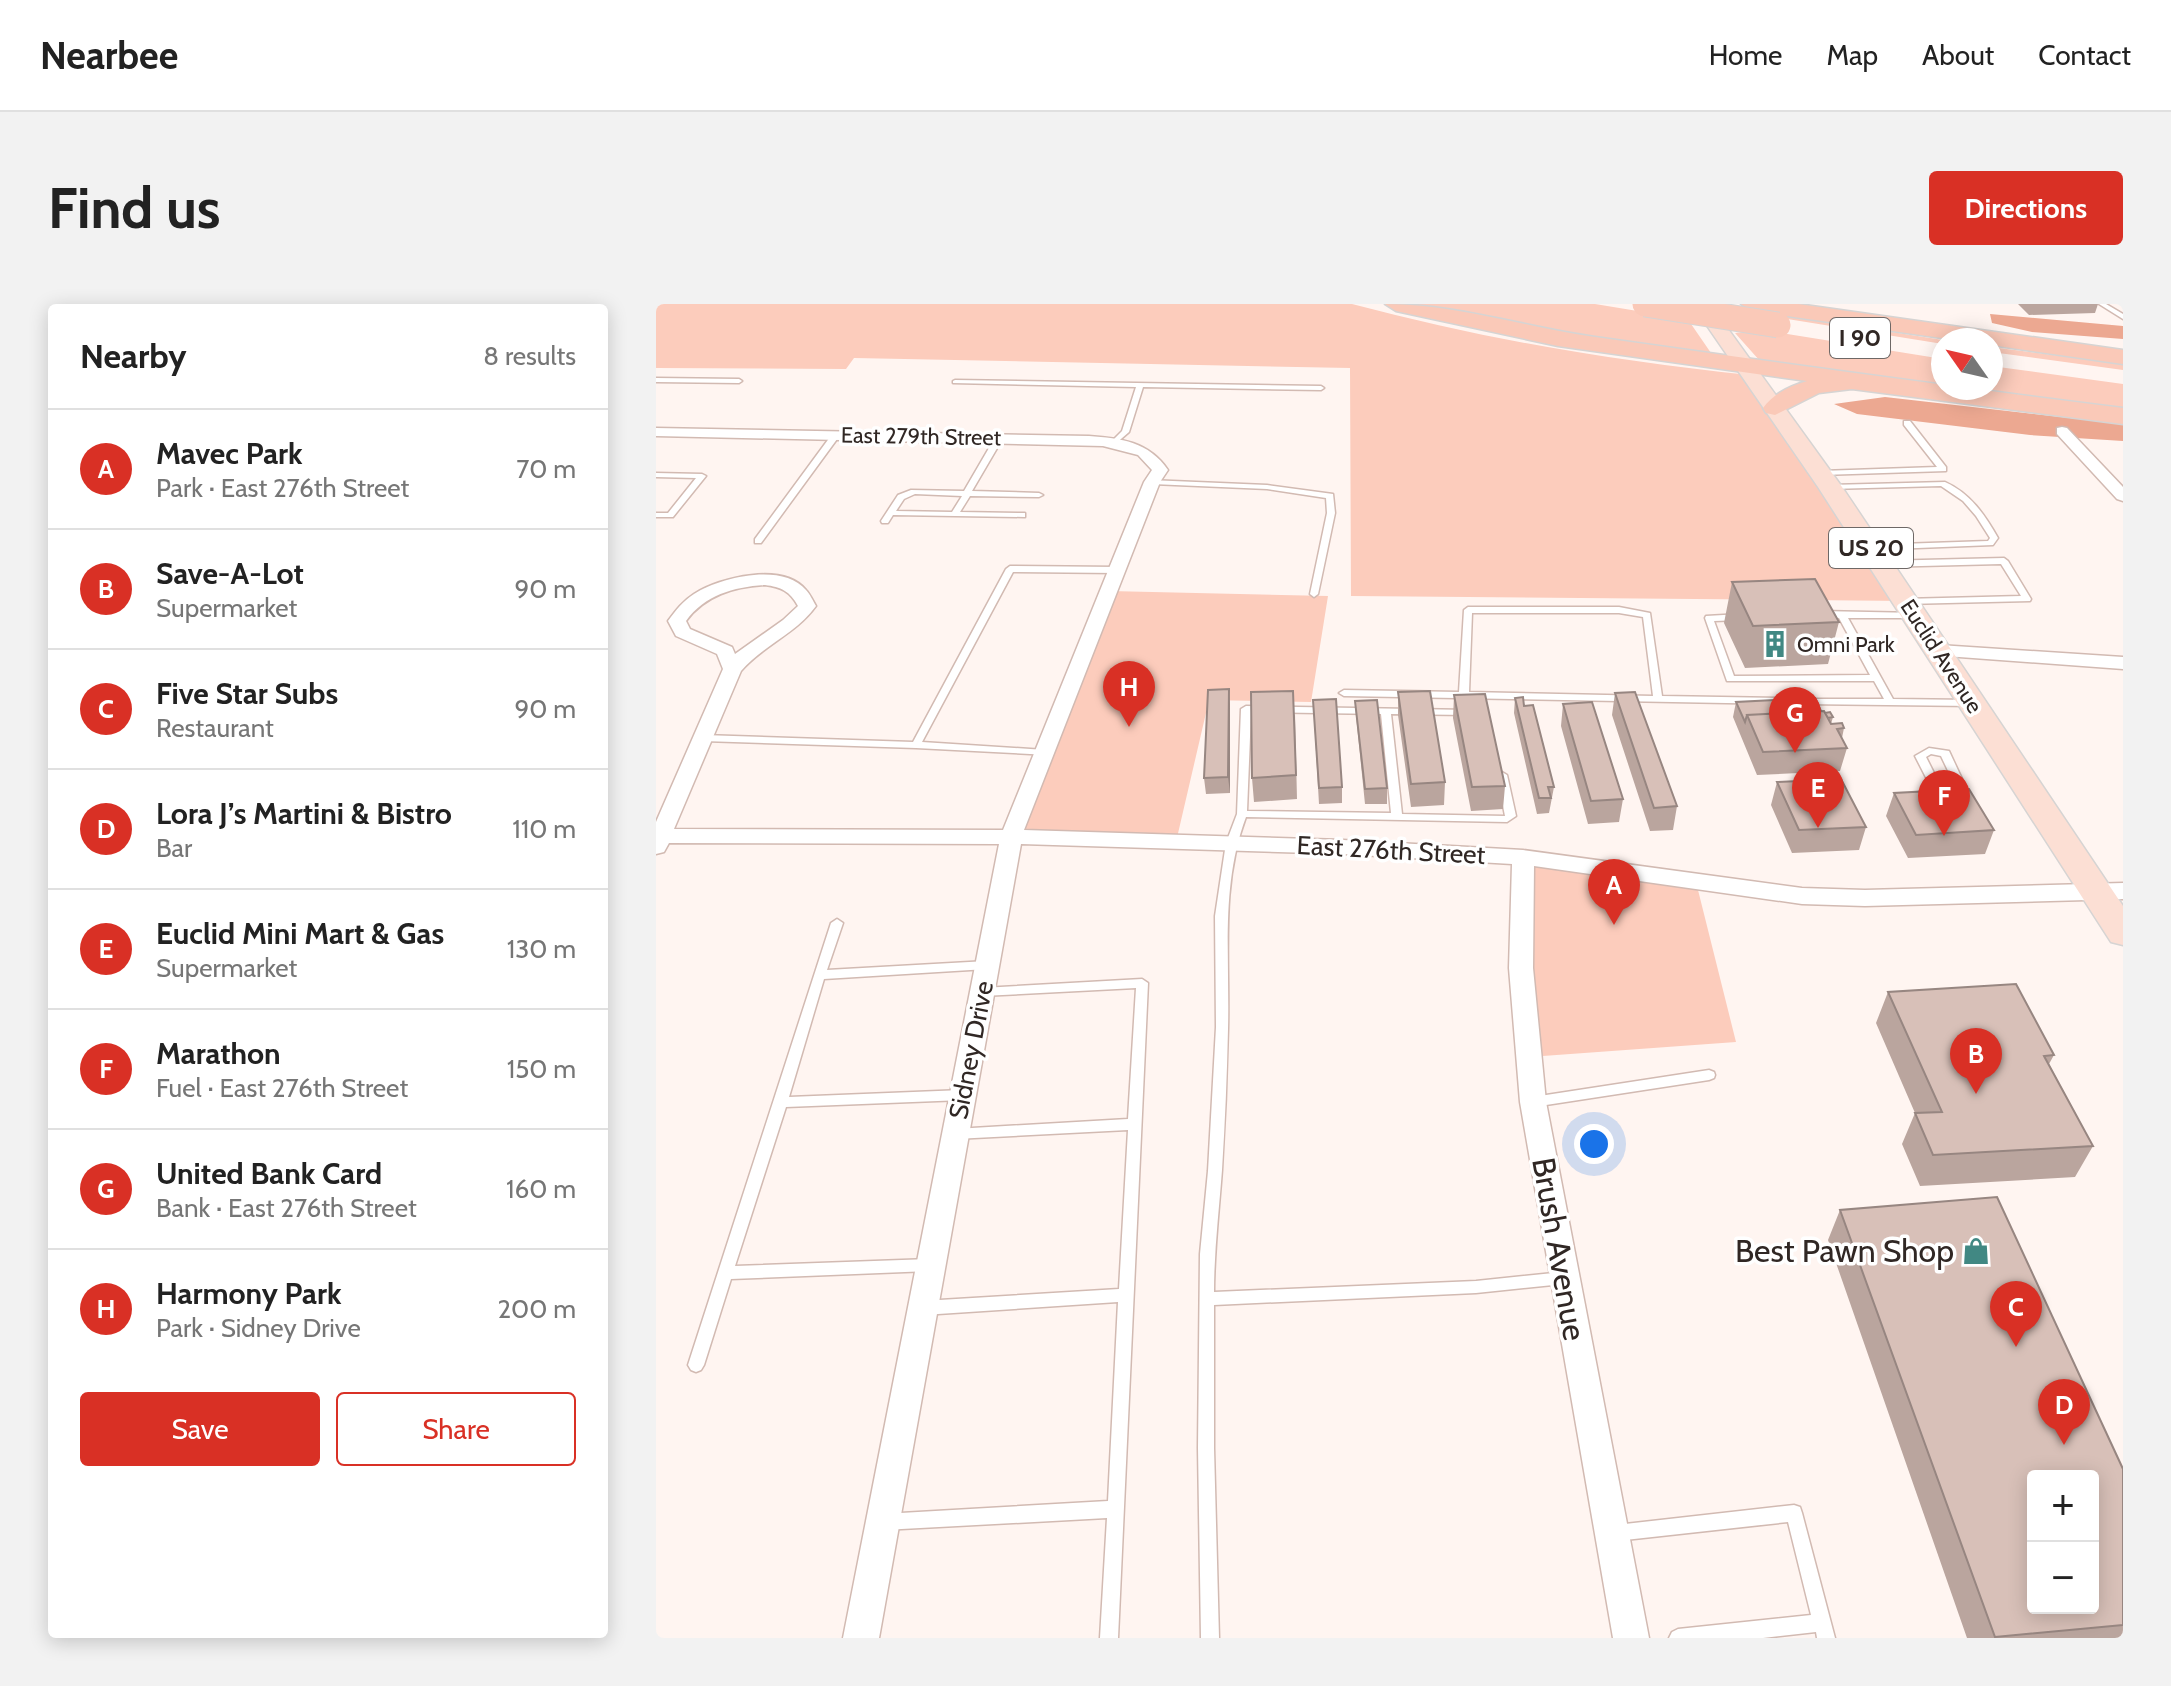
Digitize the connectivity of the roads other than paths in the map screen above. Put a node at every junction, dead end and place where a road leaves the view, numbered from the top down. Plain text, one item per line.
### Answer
1 (1396, 304) edge
2 (1645, 304) edge
3 (1701, 304) edge
4 (2102, 304) edge
5 (1756, 305) edge
6 (2123, 317) edge
7 (1931, 349) edge
8 (2123, 357) edge
9 (2003, 360) edge
10 (1741, 363) junction
11 (2123, 376) edge
12 (656, 380) edge
13 (739, 381) dead end
14 (955, 382) dead end
15 (1140, 385) junction
16 (1321, 388) dead end
17 (1915, 389) junction
18 (1775, 408) junction
19 (2123, 416) edge
20 (1907, 423) dead end
21 (2062, 431) dead end
22 (656, 432) edge
23 (836, 435) junction
24 (999, 438) junction
25 (1114, 443) junction
26 (656, 475) edge
27 (1825, 480) junction
28 (1152, 482) junction
29 (967, 493) junction
30 (1039, 495) dead end
31 (2123, 496) edge
32 (955, 514) junction
33 (656, 515) edge
34 (1022, 515) dead end
35 (758, 541) dead end
36 (1876, 556) junction
37 (1117, 570) junction
38 (1314, 594) dead end
39 (1910, 608) junction
40 (1814, 614) edge
41 (1842, 615) junction
42 (1754, 616) edge
43 (1939, 651) junction
44 (2123, 663) edge
45 (732, 669) junction
46 (1877, 678) junction
47 (1344, 693) dead end
48 (1464, 695) junction
49 (1658, 699) junction
50 (1890, 702) junction
51 (1972, 703) junction
52 (1386, 711) junction
53 (1474, 712) edge
54 (703, 738) junction
55 (916, 745) junction
56 (1045, 753) junction
57 (1499, 760) edge
58 (1965, 796) edge
59 (1941, 797) edge
60 (1242, 814) junction
61 (1397, 817) junction
62 (1011, 837) junction
63 (658, 839) edge
64 (1231, 843) junction
65 (1523, 857) junction
66 (2110, 891) edge
67 (837, 923) dead end
68 (2123, 933) edge
69 (987, 965) junction
70 (819, 975) junction
71 (982, 992) junction
72 (1709, 1075) dead end
73 (963, 1095) junction
74 (781, 1102) junction
75 (1533, 1102) junction
76 (1135, 1124) junction
77 (955, 1134) junction
78 (931, 1265) junction
79 (725, 1273) junction
80 (1563, 1278) junction
81 (1127, 1295) junction
82 (1207, 1299) junction
83 (923, 1308) junction
84 (696, 1365) dead end
85 (1116, 1509) junction
86 (883, 1522) junction
87 (1613, 1534) junction
88 (1824, 1631) edge
89 (861, 1638) edge
90 (1109, 1638) edge
91 (1210, 1638) edge
92 (1631, 1638) edge
93 (1678, 1638) edge

1 - 10 highway
2 - 7 highway, I 90, bridge
3 - 10 main road, Euclid Avenue / US 20
4 - 6 lane
5 - 8 highway, I 90
9 - 11 highway
10 - 17 highway
10 - 18 main road, Euclid Avenue / US 20
12 - 13 lane
14 - 15 lane
15 - 16 lane
15 - 25 lane
17 - 18 highway
17 - 19 highway
18 - 27 main road, Euclid Avenue / US 20
20 - 27 lane
21 - 31 street
22 - 23 street, East 279th Street
23 - 24 street, East 279th Street
23 - 35 lane
24 - 25 street, East 279th Street
24 - 29 lane
25 - 28 street, East 279th Street
26 - 33 lane
27 - 36 main road, Euclid Avenue / US 20
27 - 36 lane
28 - 37 street, Sidney Drive
28 - 38 lane
29 - 30 lane
29 - 32 lane
29 - 32 lane
32 - 34 lane
36 - 39 main road, Euclid Avenue / US 20
36 - 39 lane
37 - 55 lane
37 - 56 street, Sidney Drive
39 - 41 lane
39 - 43 main road, Euclid Avenue / US 20
40 - 41 lane
41 - 46 lane
42 - 46 lane
43 - 44 street
43 - 51 main road, Euclid Avenue / US 20
45 - 45 street
45 - 54 street
46 - 50 lane
47 - 48 lane
48 - 49 lane
48 - 49 lane
49 - 50 lane
50 - 51 lane
51 - 66 main road, Euclid Avenue / US 20
52 - 53 lane
52 - 60 lane
52 - 61 lane
54 - 55 lane
54 - 63 street
55 - 56 lane
56 - 62 street, Sidney Drive
57 - 61 lane
58 - 59 lane
60 - 61 lane
60 - 64 lane
62 - 63 street, East 276th Street
62 - 64 street, East 276th Street
62 - 69 street, Sidney Drive
64 - 65 street, East 276th Street
64 - 82 lane
65 - 66 street, East 276th Street
65 - 75 street, Brush Avenue
66 - 68 main road, Euclid Avenue / US 20
67 - 70 lane
69 - 70 lane
69 - 71 street, Sidney Drive
70 - 74 lane
71 - 73 street, Sidney Drive
71 - 76 lane
72 - 75 lane
73 - 74 lane
73 - 77 street, Sidney Drive
74 - 79 lane
75 - 80 street, Brush Avenue
76 - 77 lane
76 - 81 lane
77 - 78 street, Sidney Drive
78 - 79 lane
78 - 83 street, Sidney Drive
79 - 84 lane
80 - 82 lane
80 - 87 street, Brush Avenue
81 - 83 lane
81 - 85 lane
82 - 91 lane
83 - 86 street, Sidney Drive
85 - 86 lane
85 - 90 lane
86 - 89 street, Sidney Drive
87 - 88 lane
87 - 92 street, Brush Avenue
88 - 93 lane

